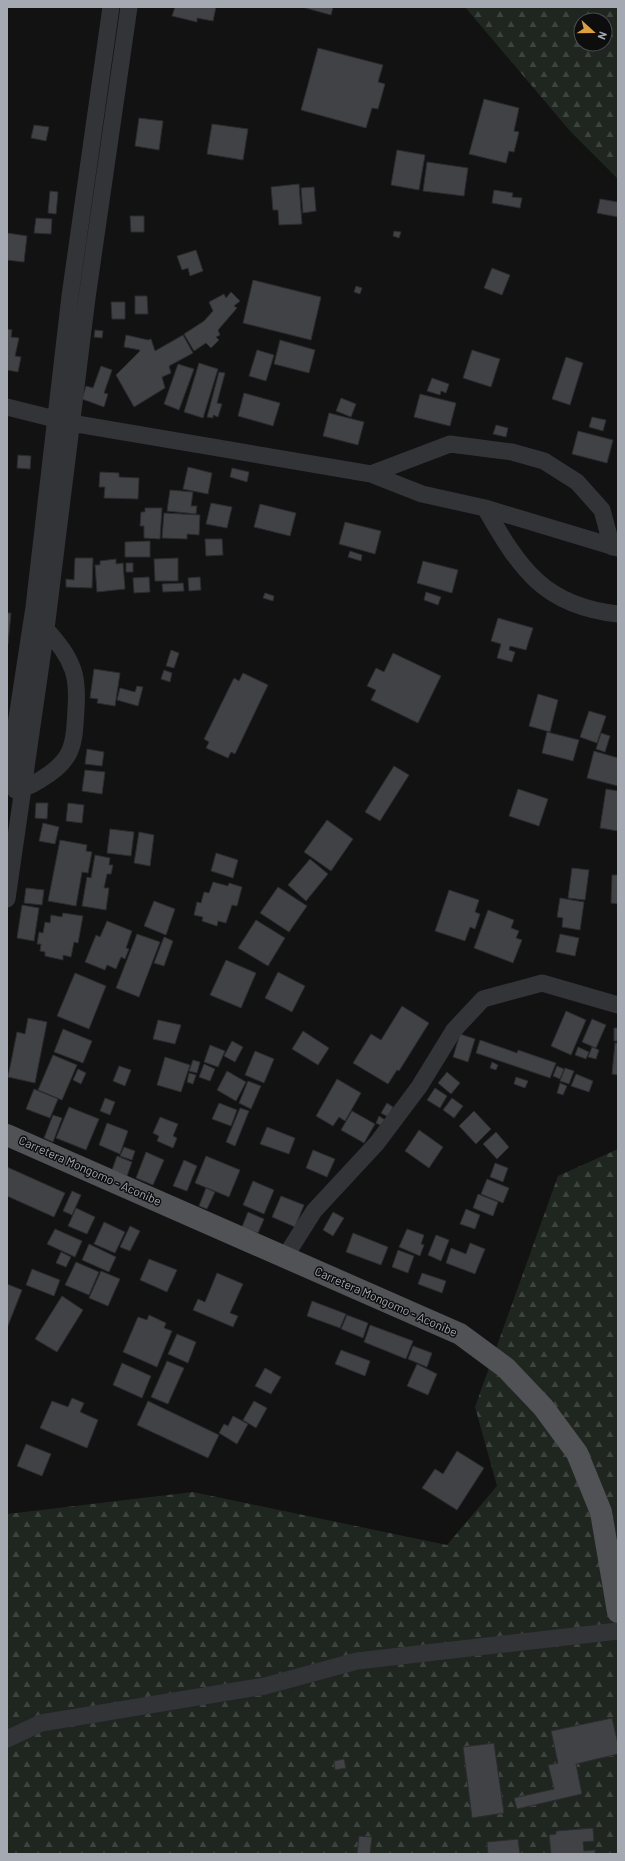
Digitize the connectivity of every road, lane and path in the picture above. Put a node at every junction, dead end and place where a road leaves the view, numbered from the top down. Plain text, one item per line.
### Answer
1 (111, 7) edge
2 (129, 7) edge
3 (7, 406) edge
4 (64, 421) junction
5 (371, 474) junction
6 (485, 508) junction
7 (615, 548) edge
8 (618, 614) edge
9 (46, 629) junction
10 (7, 783) edge
11 (15, 790) edge
12 (7, 899) edge
13 (618, 1005) edge
14 (7, 1134) edge
15 (285, 1256) junction
16 (618, 1612) edge
17 (618, 1631) edge
18 (7, 1739) edge

1 - 4 street
2 - 4 street
3 - 4 street
4 - 5 street
4 - 9 street
4 - 10 street
5 - 6 street
5 - 7 street
6 - 7 street
6 - 8 street
9 - 11 street
9 - 11 street
11 - 12 street
13 - 15 street
14 - 15 main road, Carretera Mongomo - Aconibe
15 - 16 main road, Carretera Mongomo - Aconibe
17 - 18 street

